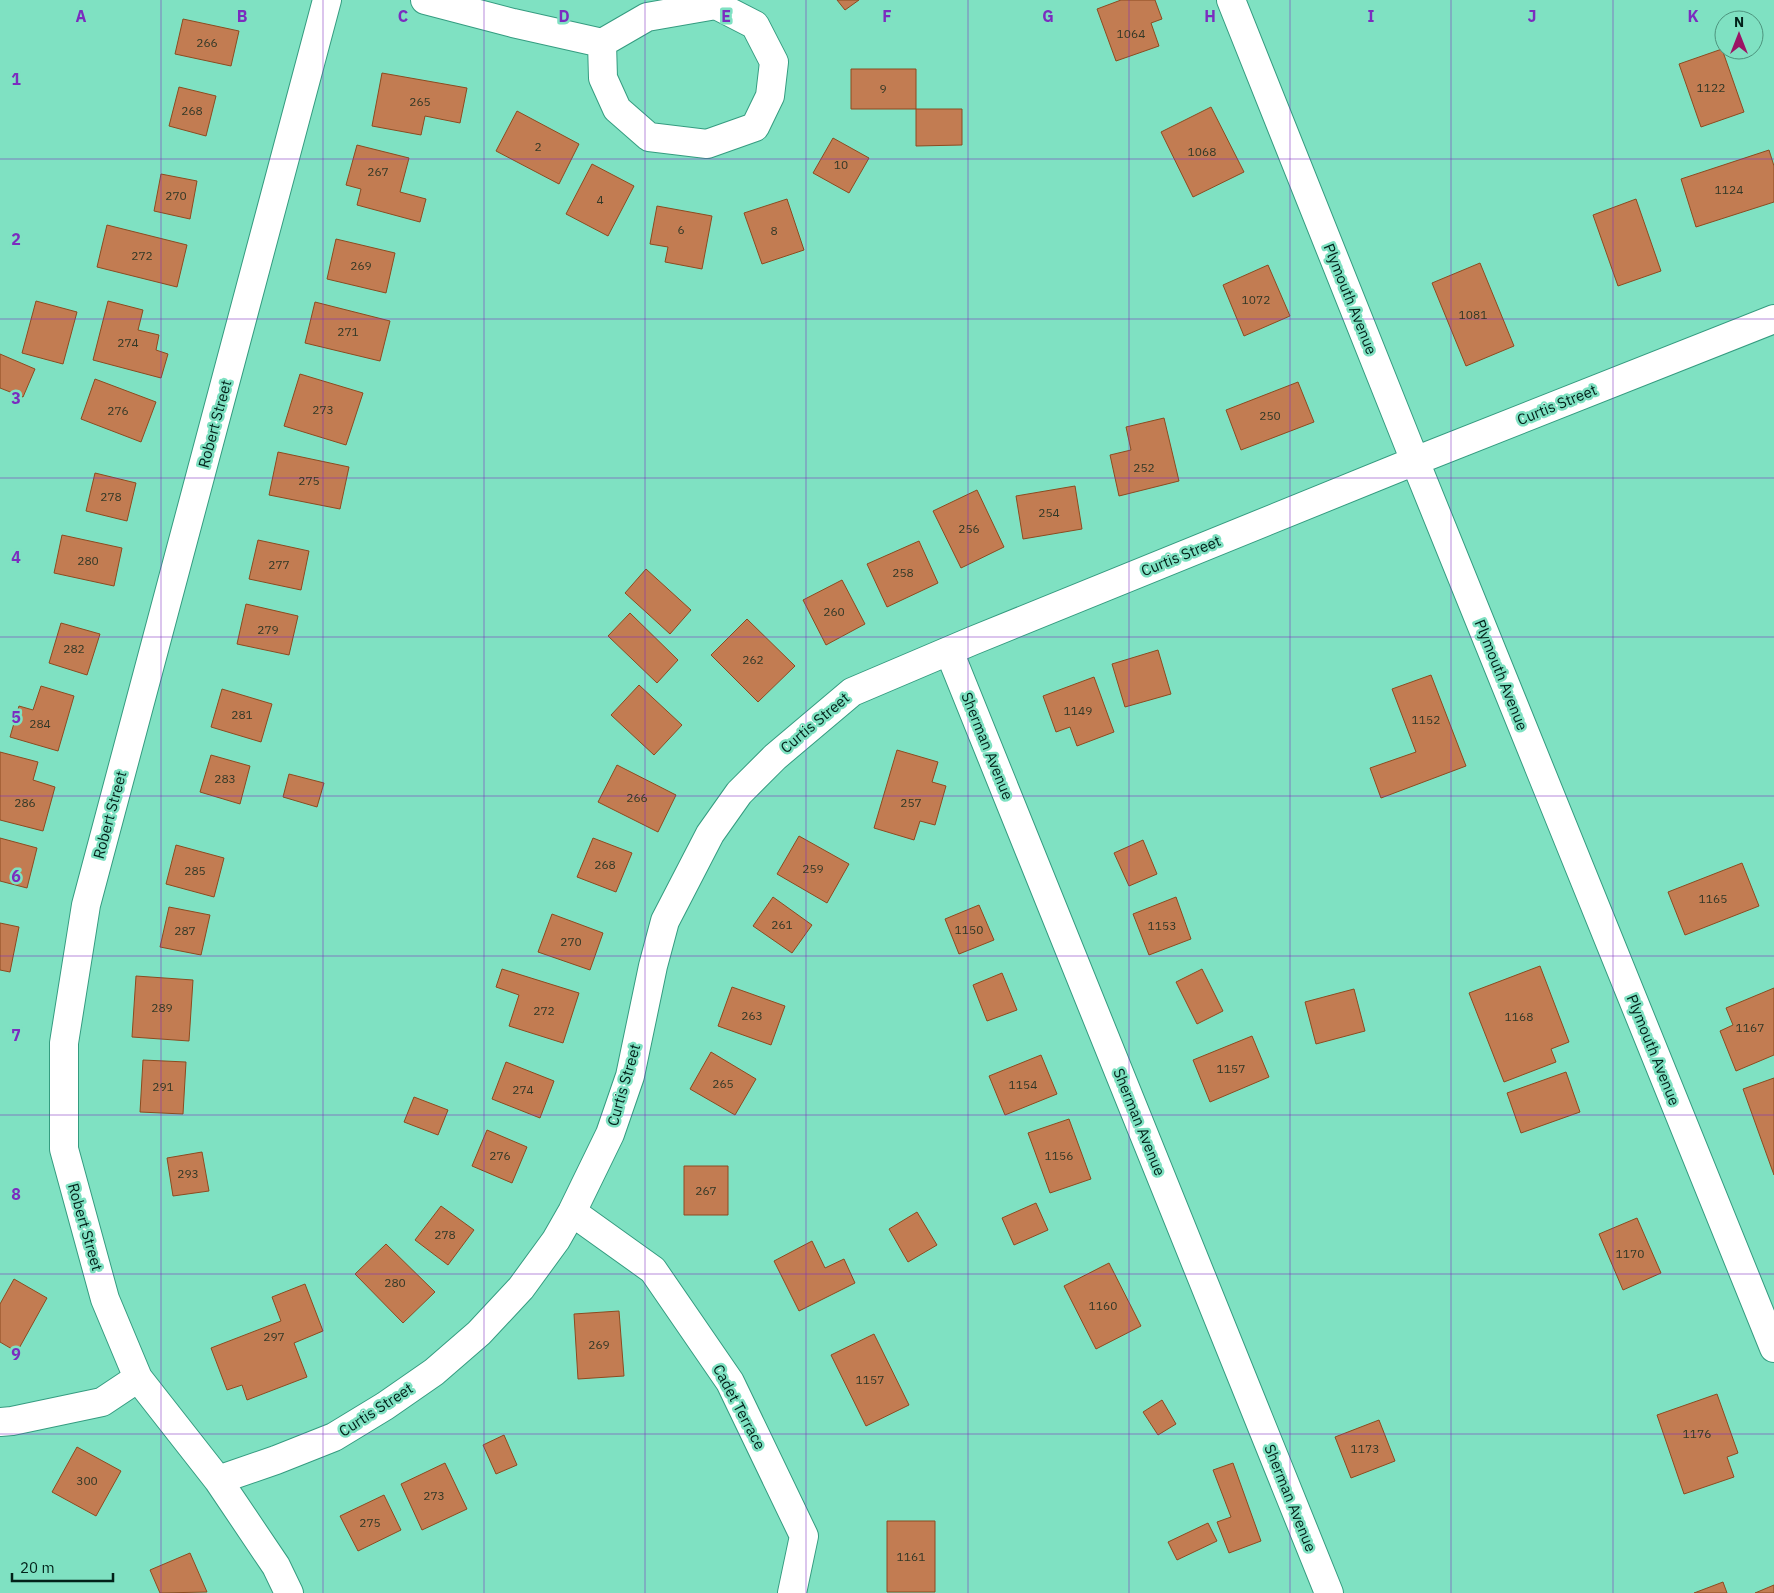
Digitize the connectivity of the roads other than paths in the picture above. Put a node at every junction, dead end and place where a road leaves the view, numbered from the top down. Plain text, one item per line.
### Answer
1 (327, 0) edge
2 (426, 0) edge
3 (1231, 0) edge
4 (602, 43) junction
5 (1774, 319) edge
6 (1415, 461) junction
7 (948, 651) junction
8 (572, 1212) junction
9 (1774, 1348) edge
10 (138, 1378) junction
11 (0, 1422) edge
12 (218, 1480) junction
13 (289, 1593) edge
14 (792, 1593) edge
15 (1328, 1593) edge

1 - 10 street, Robert Street
2 - 4 street
3 - 6 street, Plymouth Avenue
4 - 4 street
5 - 6 street, Curtis Street
6 - 7 street, Curtis Street
6 - 9 street, Plymouth Avenue
7 - 8 street, Curtis Street
7 - 15 street, Sherman Avenue
8 - 12 street, Curtis Street
8 - 14 street, Cadet Terrace
10 - 11 street
10 - 12 street, Robert Street
12 - 13 street, Robert Street

